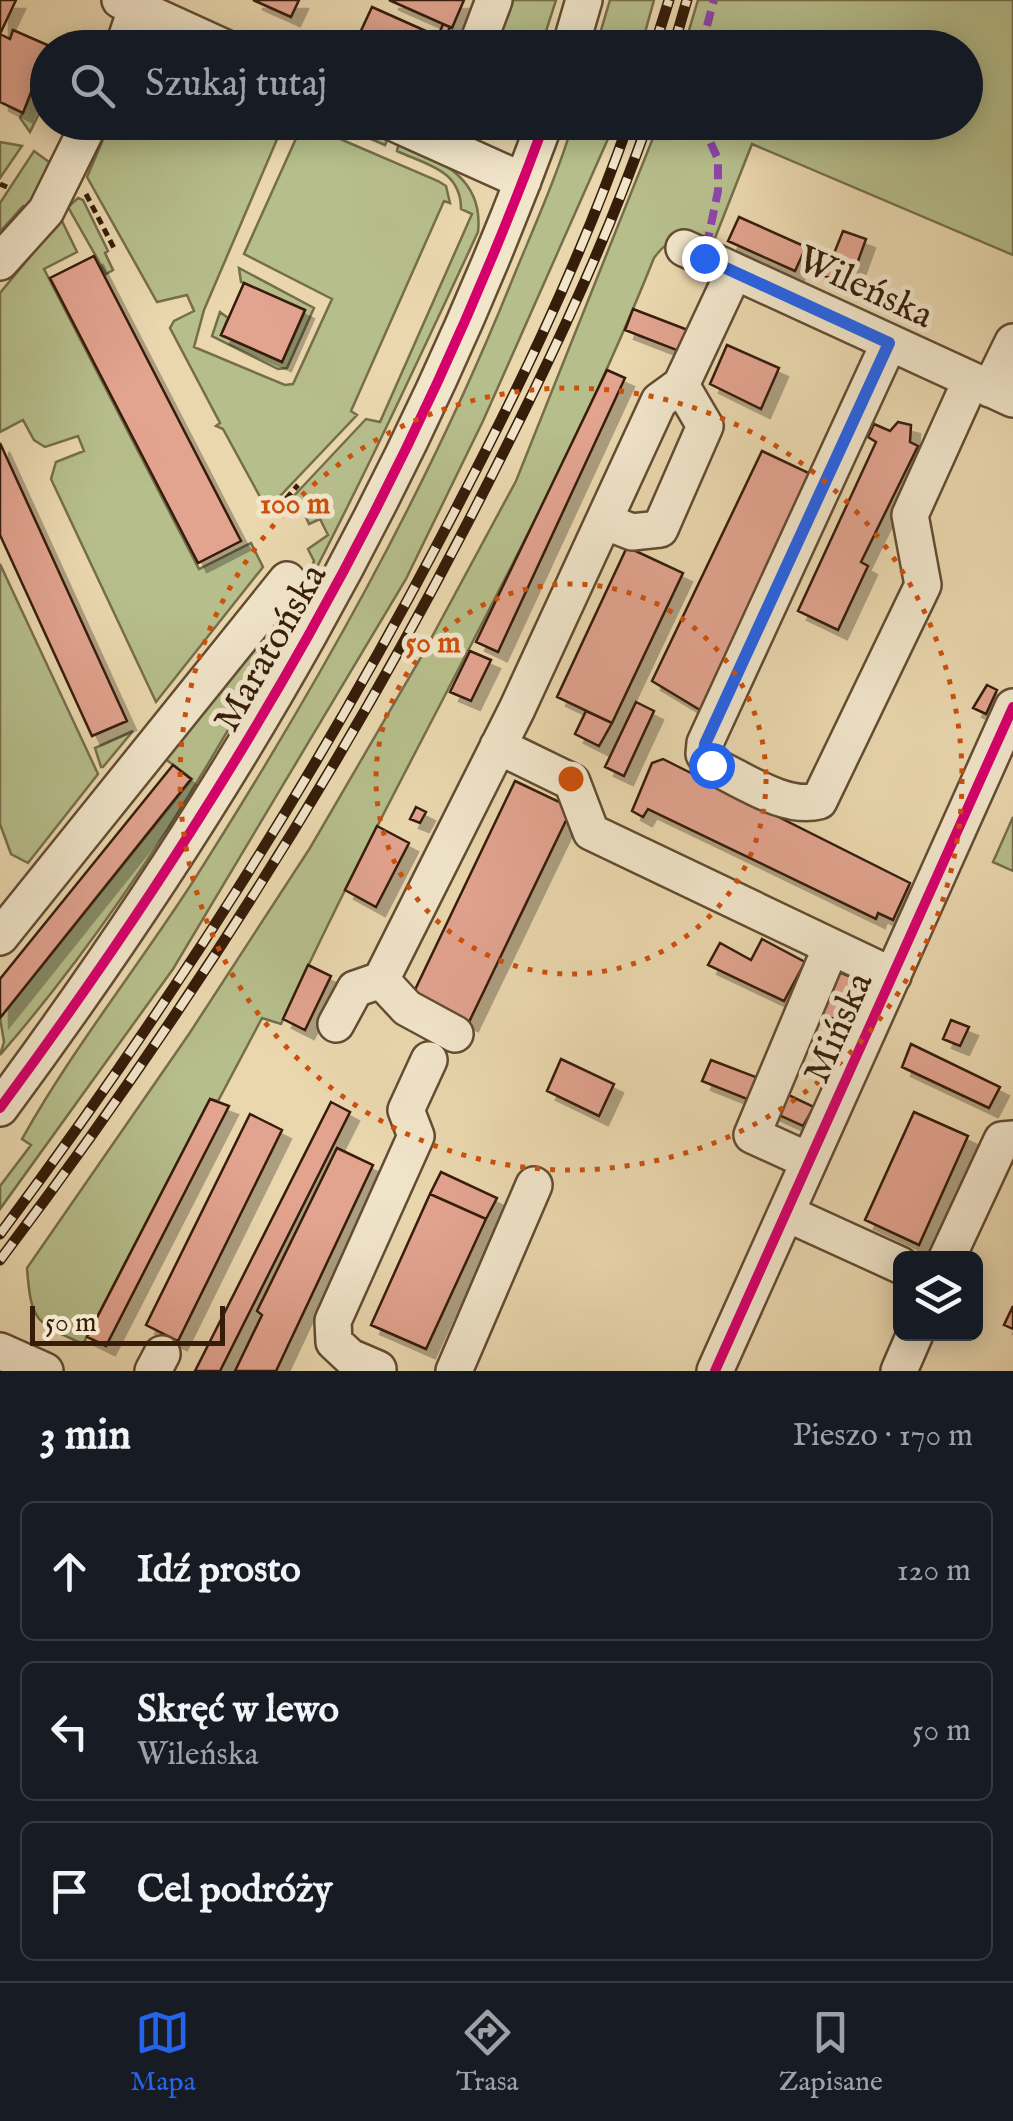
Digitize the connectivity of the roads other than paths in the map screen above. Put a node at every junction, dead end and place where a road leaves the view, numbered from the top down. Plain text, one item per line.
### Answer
1 (494, 0) edge
2 (584, 0) edge
3 (132, 2) edge
4 (126, 30) edge
5 (189, 30) edge
6 (483, 30) edge
7 (575, 30) edge
8 (81, 140) edge
9 (455, 140) edge
10 (538, 140) edge
11 (523, 181) junction
12 (684, 248) dead end
13 (0, 262) edge
14 (734, 272) junction
15 (1013, 342) edge
16 (889, 343) junction
17 (681, 386) junction
18 (991, 389) edge
19 (604, 521) junction
20 (287, 580) dead end
21 (1013, 706) edge
22 (498, 746) junction
23 (0, 937) edge
24 (831, 948) junction
25 (893, 976) junction
26 (381, 980) junction
27 (336, 1024) dead end
28 (455, 1034) dead end
29 (429, 1060) dead end
30 (0, 1108) edge
31 (1013, 1139) edge
32 (809, 1161) junction
33 (534, 1185) dead end
34 (786, 1213) junction
35 (950, 1251) edge
36 (893, 1262) edge
37 (911, 1341) edge
38 (0, 1350) edge
39 (379, 1370) edge
40 (45, 1371) edge
41 (454, 1371) edge
42 (715, 1371) edge
43 (899, 1371) edge

1 - 6 street
2 - 7 street
3 - 4 street
3 - 5 street
8 - 13 street
9 - 11 street
10 - 11 street, Maratońska
11 - 30 street, Maratońska
12 - 14 street, Wileńska
14 - 16 street, Wileńska
14 - 17 street
15 - 18 street
16 - 18 street, Wileńska
16 - 18 street
17 - 19 street
17 - 19 street
19 - 22 street
20 - 23 street
21 - 25 street, Mińska
22 - 24 street
22 - 26 street
24 - 25 street
24 - 32 street
25 - 32 street, Mińska
26 - 27 street
26 - 28 street
29 - 39 street
31 - 35 street
32 - 34 street, Mińska
33 - 41 street
34 - 36 street
34 - 42 street, Mińska
37 - 43 street
38 - 40 street

